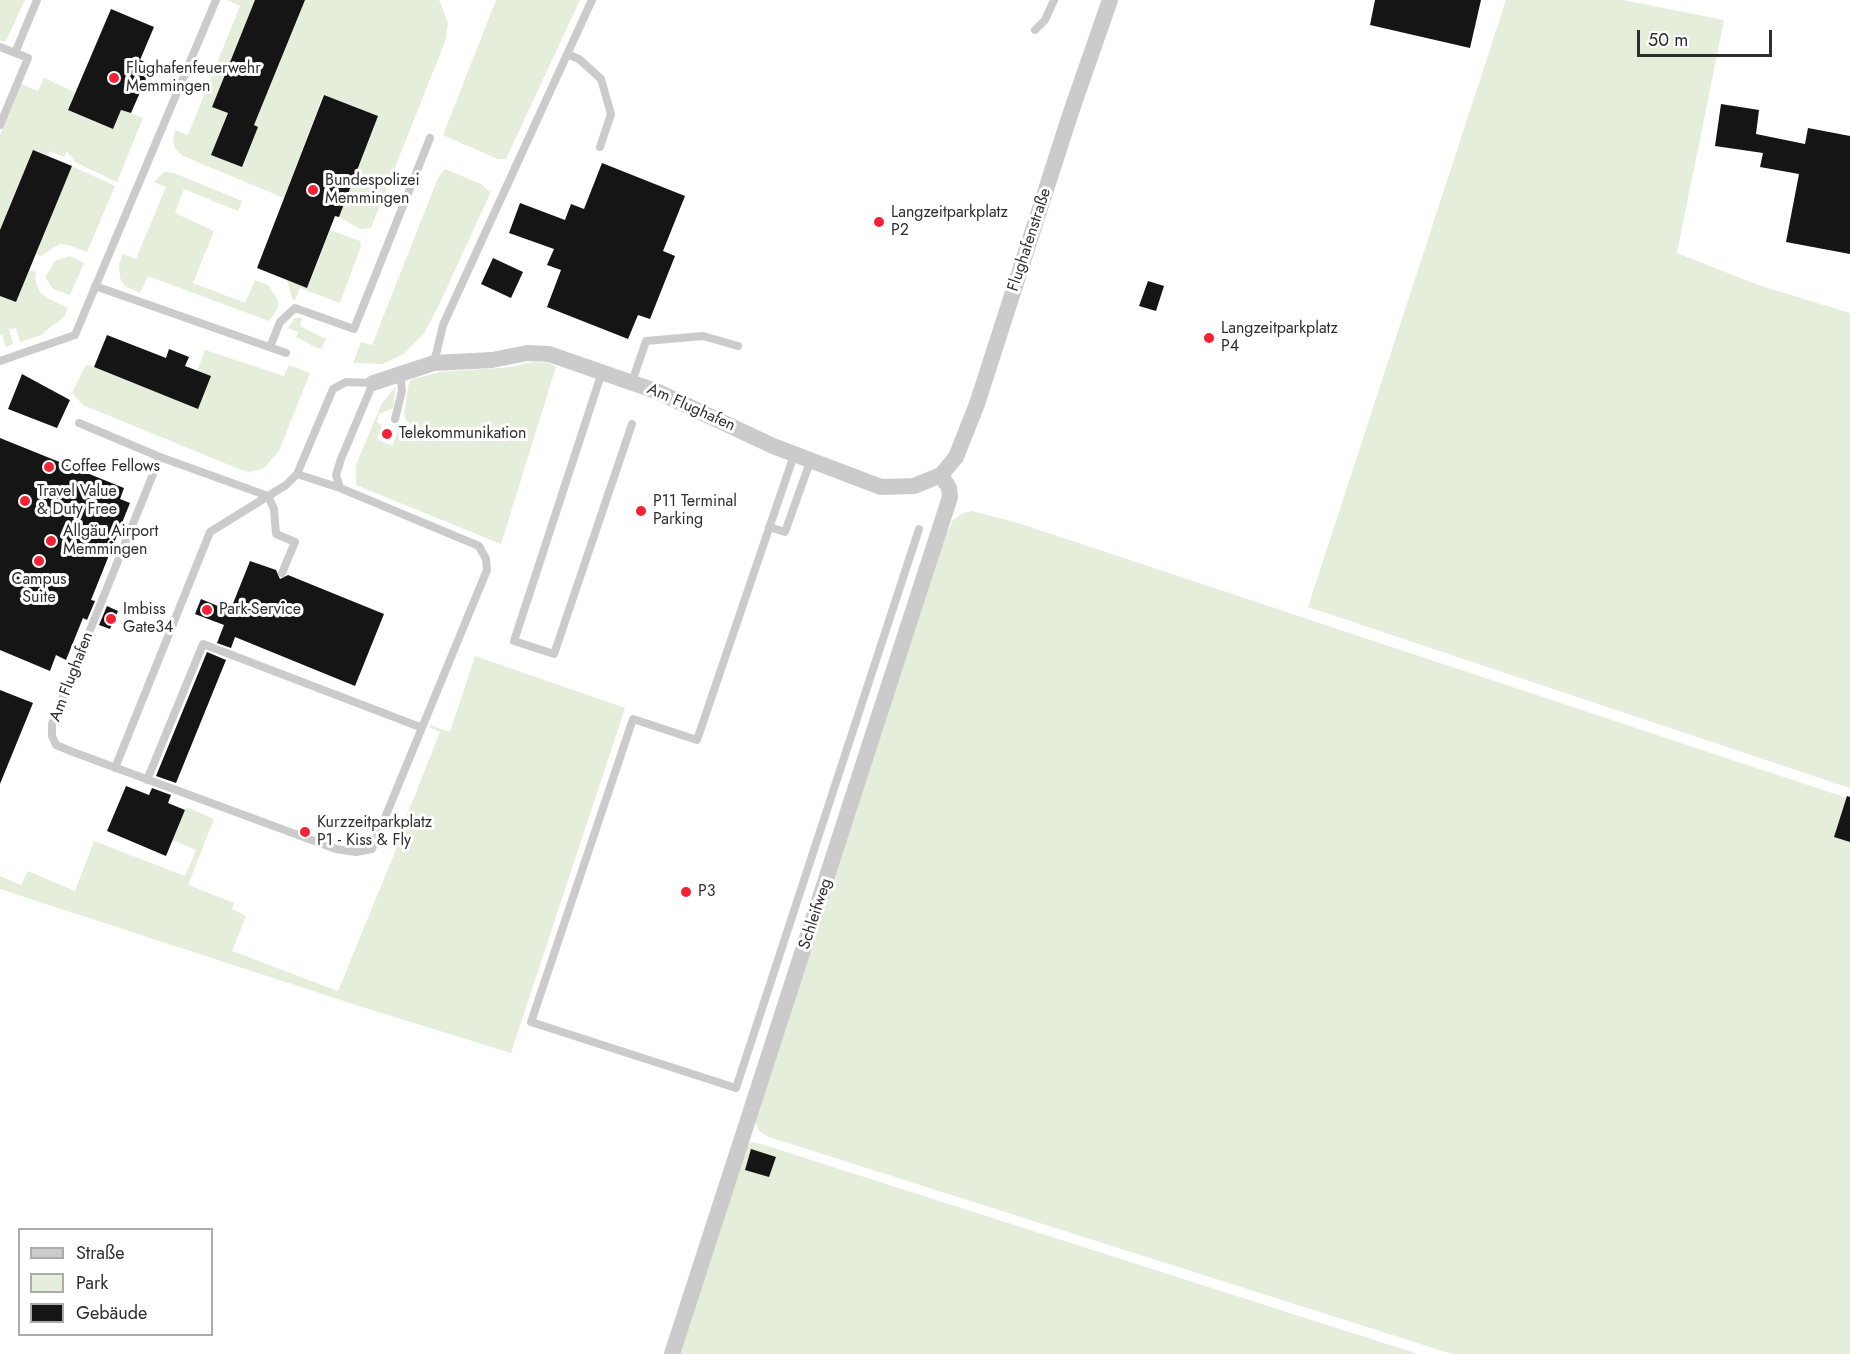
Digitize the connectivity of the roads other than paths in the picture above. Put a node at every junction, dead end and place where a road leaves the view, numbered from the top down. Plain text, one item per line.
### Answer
1 (37, 0) edge
2 (216, 0) edge
3 (592, 0) edge
4 (1054, 0) edge
5 (1110, 0) edge
6 (1035, 30) dead end
7 (0, 47) edge
8 (15, 53) junction
9 (567, 54) junction
10 (0, 125) edge
11 (430, 138) dead end
12 (600, 147) dead end
13 (95, 286) junction
14 (738, 346) dead end
15 (270, 347) junction
16 (286, 353) dead end
17 (0, 361) edge
18 (434, 363) junction
19 (602, 371) junction
20 (400, 374) junction
21 (632, 382) junction
22 (373, 383) junction
23 (395, 419) dead end
24 (79, 423) dead end
25 (632, 424) dead end
26 (794, 455) junction
27 (160, 457) junction
28 (810, 462) junction
29 (297, 474) junction
30 (941, 475) junction
31 (340, 488) junction
32 (268, 496) junction
33 (769, 527) junction
34 (919, 529) dead end
35 (282, 573) dead end
36 (420, 727) junction
37 (115, 768) junction
38 (147, 780) junction
39 (672, 1354) edge

1 - 8 lane
2 - 13 lane
3 - 9 lane
4 - 6 lane
5 - 30 street, Flughafenstraße
7 - 8 lane
8 - 10 lane
9 - 12 lane
9 - 18 lane
11 - 15 lane
13 - 15 lane
13 - 17 lane
14 - 21 lane
15 - 16 lane
18 - 19 street, Am Flughafen
18 - 20 street, Am Flughafen
19 - 21 street, Am Flughafen
19 - 25 lane
20 - 22 street, Am Flughafen
20 - 23 lane
21 - 26 street, Am Flughafen
22 - 29 lane, Am Flughafen
22 - 31 lane
24 - 27 lane
26 - 28 street, Am Flughafen
26 - 33 lane
27 - 32 lane
27 - 37 lane, Am Flughafen
28 - 30 street, Am Flughafen
28 - 33 lane
29 - 31 lane
29 - 32 lane, Am Flughafen
30 - 39 street, Schleifweg
31 - 36 lane
32 - 35 lane
32 - 37 lane, Am Flughafen
33 - 34 lane
36 - 38 lane
36 - 38 lane
37 - 38 lane

